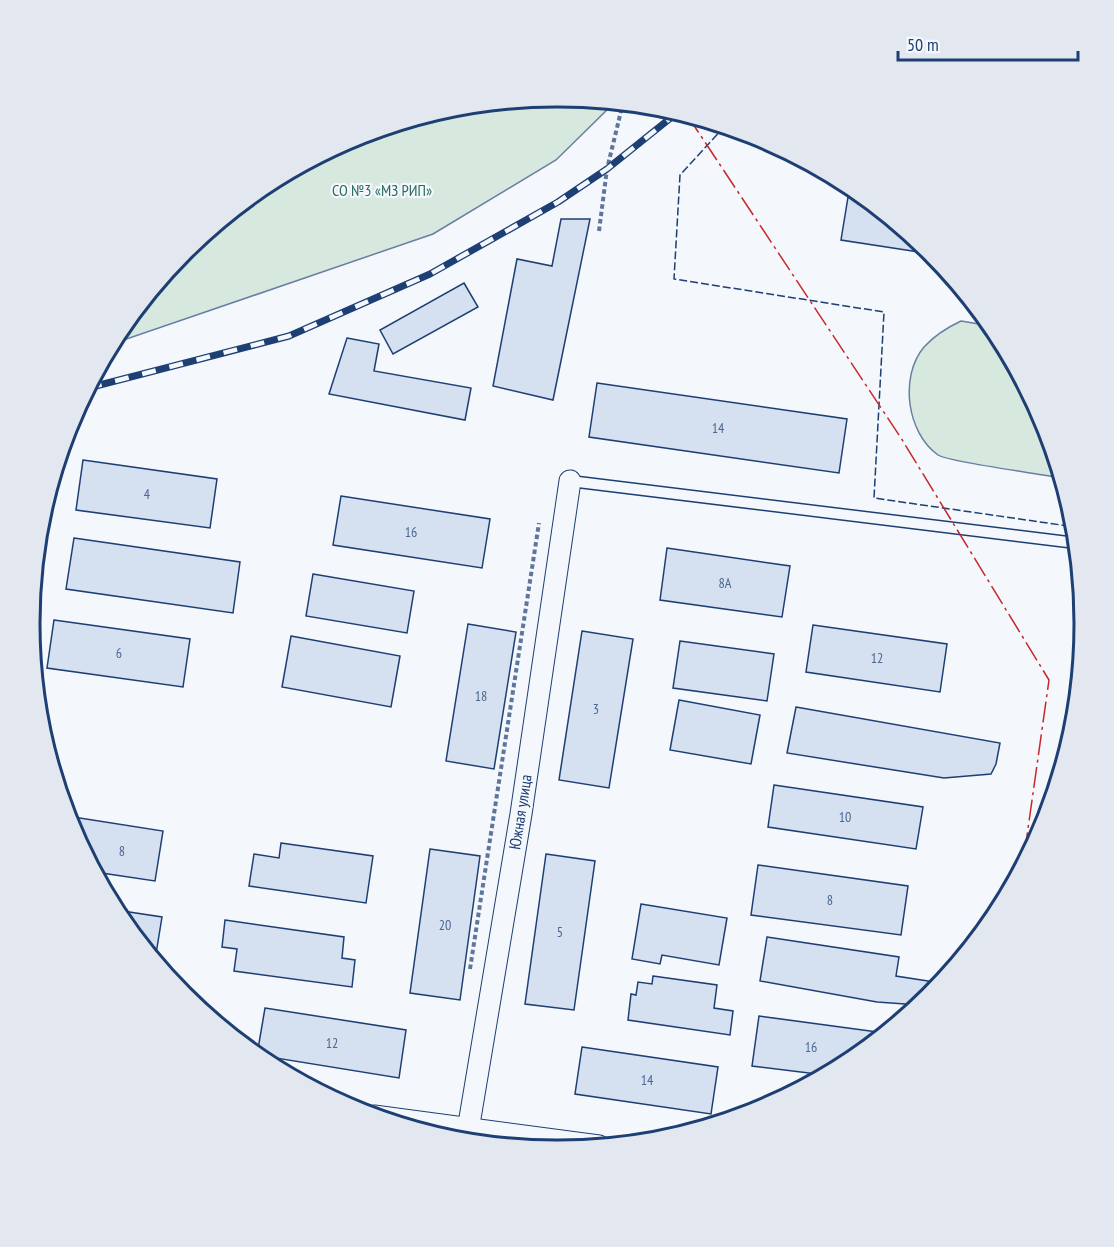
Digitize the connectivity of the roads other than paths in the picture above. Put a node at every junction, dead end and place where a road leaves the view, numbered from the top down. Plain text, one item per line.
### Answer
1 (570, 481) joint
2 (1067, 542) edge
3 (467, 1132) edge

1 - 2 lane
1 - 3 street, Южная улица

